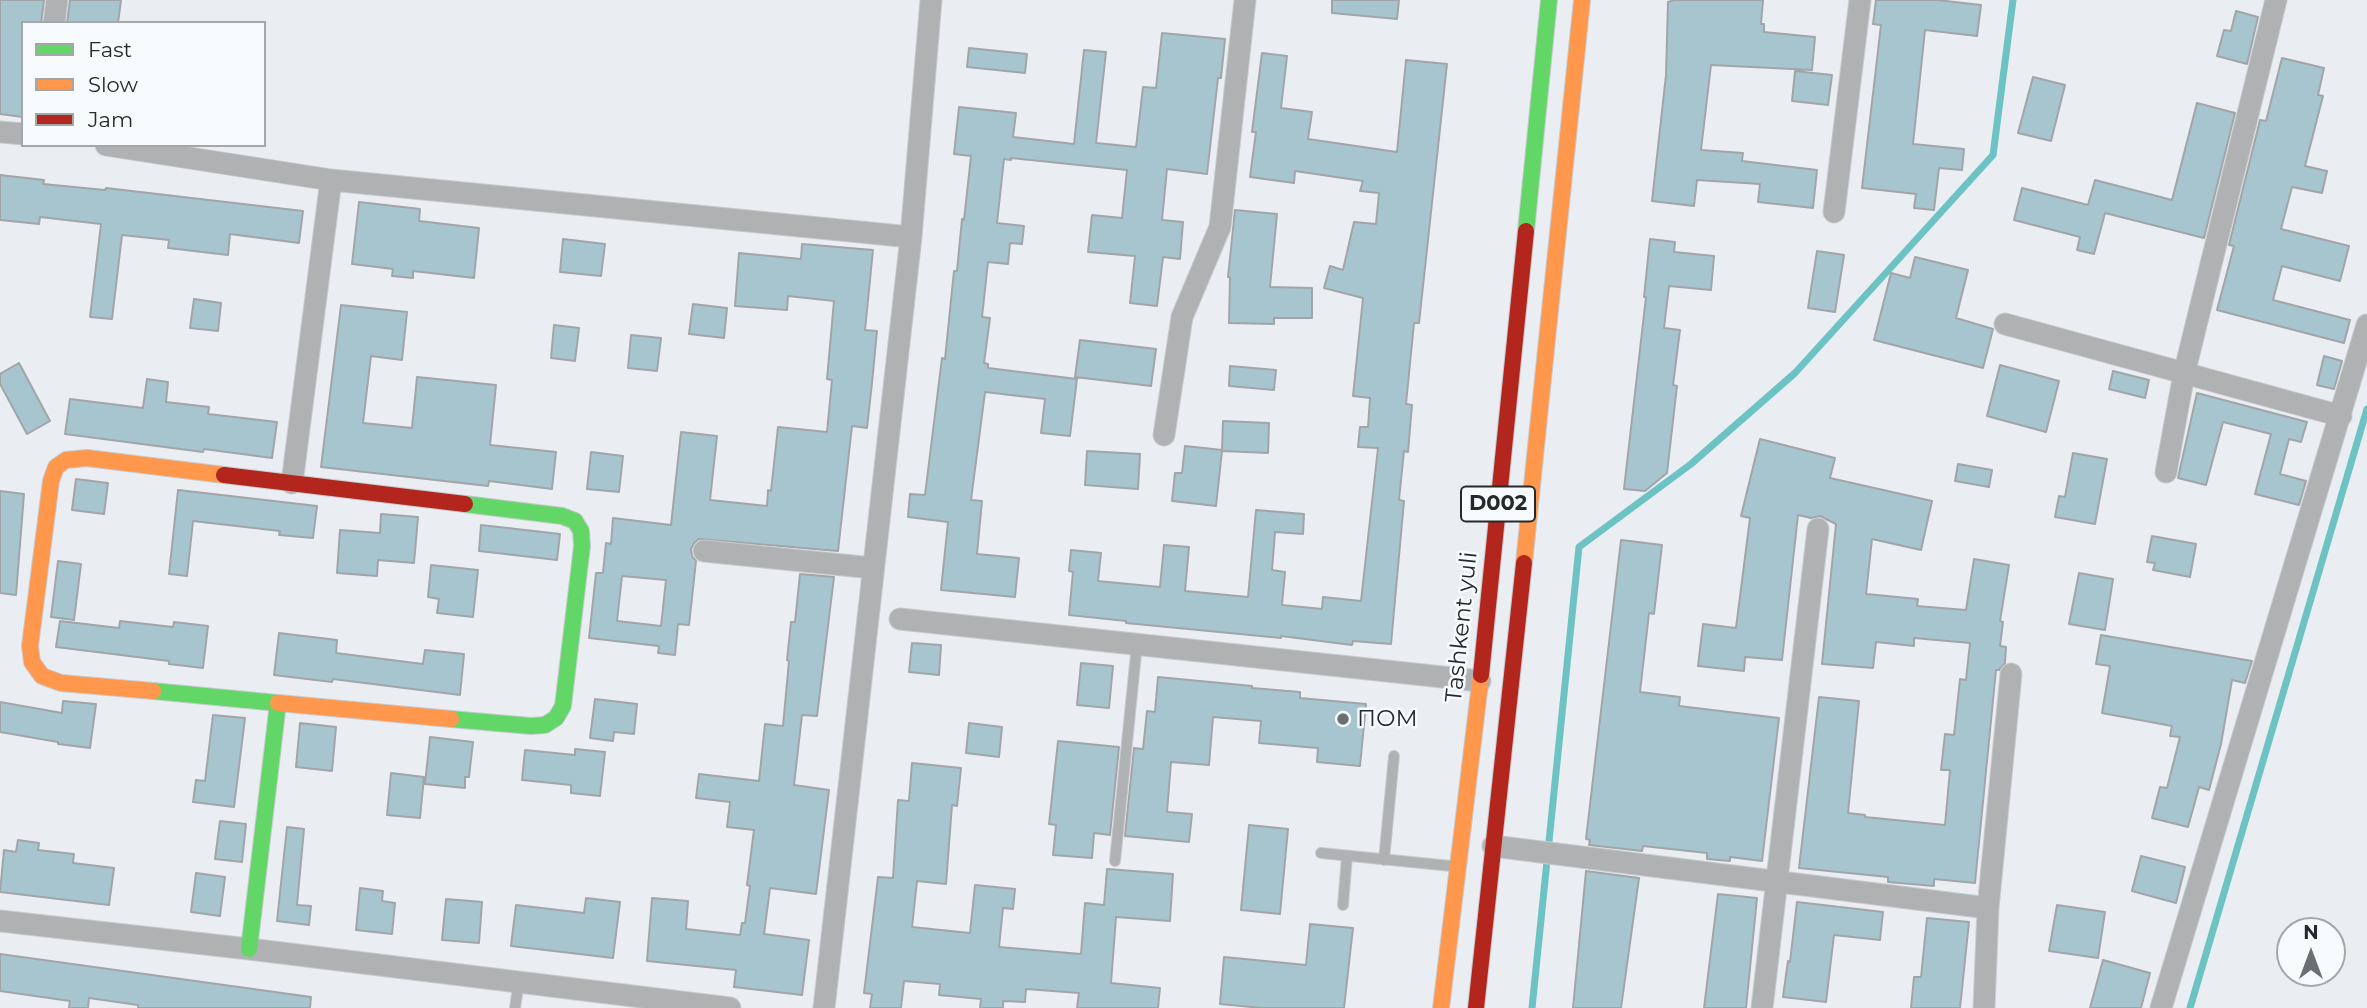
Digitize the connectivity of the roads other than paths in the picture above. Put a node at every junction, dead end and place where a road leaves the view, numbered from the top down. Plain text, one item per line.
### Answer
1 (57, 0) edge
2 (931, 0) edge
3 (1245, 0) edge
4 (1549, 0) edge
5 (1582, 0) edge
6 (1860, 0) edge
7 (2276, 0) edge
8 (54, 21) edge
9 (0, 132) edge
10 (21, 134) edge
11 (119, 147) edge
12 (331, 180) junction
13 (1834, 212) dead end
14 (911, 237) junction
15 (1518, 307) junction
16 (1551, 310) junction
17 (2005, 324) dead end
18 (2367, 325) edge
19 (2184, 374) junction
20 (2341, 416) junction
21 (1164, 435) dead end
22 (2166, 472) dead end
23 (292, 482) junction
24 (1818, 529) dead end
25 (704, 551) dead end
26 (873, 568) junction
27 (900, 619) dead end
28 (1137, 644) junction
29 (2011, 674) dead end
30 (1480, 681) junction
31 (278, 703) junction
32 (1394, 756) dead end
33 (1493, 846) junction
34 (1321, 853) dead end
35 (1347, 856) junction
36 (1384, 859) junction
37 (1115, 861) dead end
38 (1458, 866) junction
39 (1777, 882) junction
40 (1343, 905) dead end
41 (1988, 908) junction
42 (0, 922) edge
43 (249, 949) junction
44 (519, 981) junction
45 (515, 1008) edge
46 (730, 1008) edge
47 (824, 1008) edge
48 (1441, 1008) edge
49 (1476, 1008) edge
50 (1762, 1008) edge
51 (1984, 1008) edge
52 (2161, 1008) edge

1 - 8 street
2 - 14 street
3 - 21 street
4 - 15 main road, Tashkent yuli / D002
5 - 16 main road, D002
6 - 13 street
7 - 19 street
9 - 10 street
11 - 12 street
12 - 14 street
12 - 23 street
14 - 26 street
15 - 16 main road
15 - 30 main road, Tashkent yuli / D002
16 - 33 main road, D002
17 - 19 street
18 - 20 street
19 - 20 street
19 - 22 street
20 - 52 street
23 - 31 main road
23 - 31 main road
24 - 39 street
25 - 26 street
26 - 47 street
27 - 28 street
28 - 30 street
28 - 37 lane
29 - 41 street
30 - 38 main road, Tashkent yuli / D002
31 - 43 main road
32 - 36 lane
33 - 39 street
33 - 49 main road, D002
34 - 35 lane
35 - 36 lane
35 - 40 lane
36 - 38 lane
38 - 48 main road, Tashkent yuli / D002
39 - 41 street
39 - 50 street
41 - 51 street
42 - 43 street
43 - 44 street
44 - 45 lane
44 - 46 street

